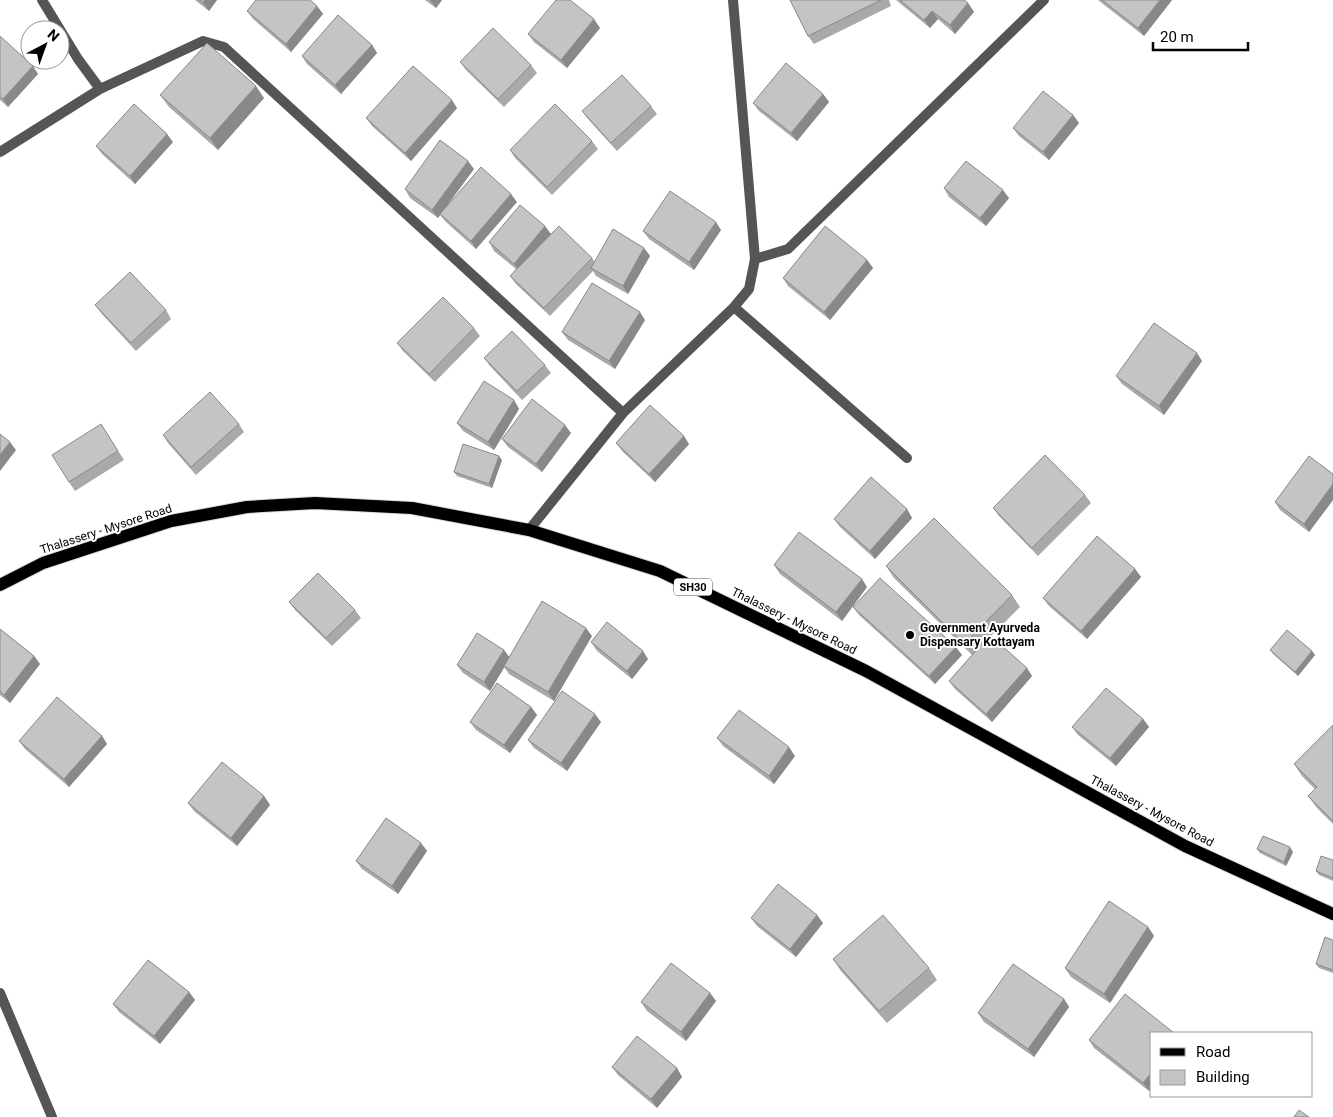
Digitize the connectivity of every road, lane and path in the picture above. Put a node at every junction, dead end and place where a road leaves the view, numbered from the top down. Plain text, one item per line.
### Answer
1 (42, 0) edge
2 (733, 0) edge
3 (1044, 0) edge
4 (100, 89) junction
5 (0, 152) edge
6 (755, 259) junction
7 (734, 308) junction
8 (623, 413) junction
9 (907, 458) dead end
10 (529, 530) junction
11 (0, 585) edge
12 (1333, 914) edge
13 (0, 993) edge
14 (52, 1117) edge

1 - 4 street
2 - 6 street
3 - 6 street
4 - 5 street
4 - 8 street
6 - 7 street
7 - 8 street
7 - 9 street
8 - 10 street
10 - 11 main road, Thalassery - Mysore Road / SH30
10 - 12 main road, Thalassery - Mysore Road / SH30
13 - 14 street

